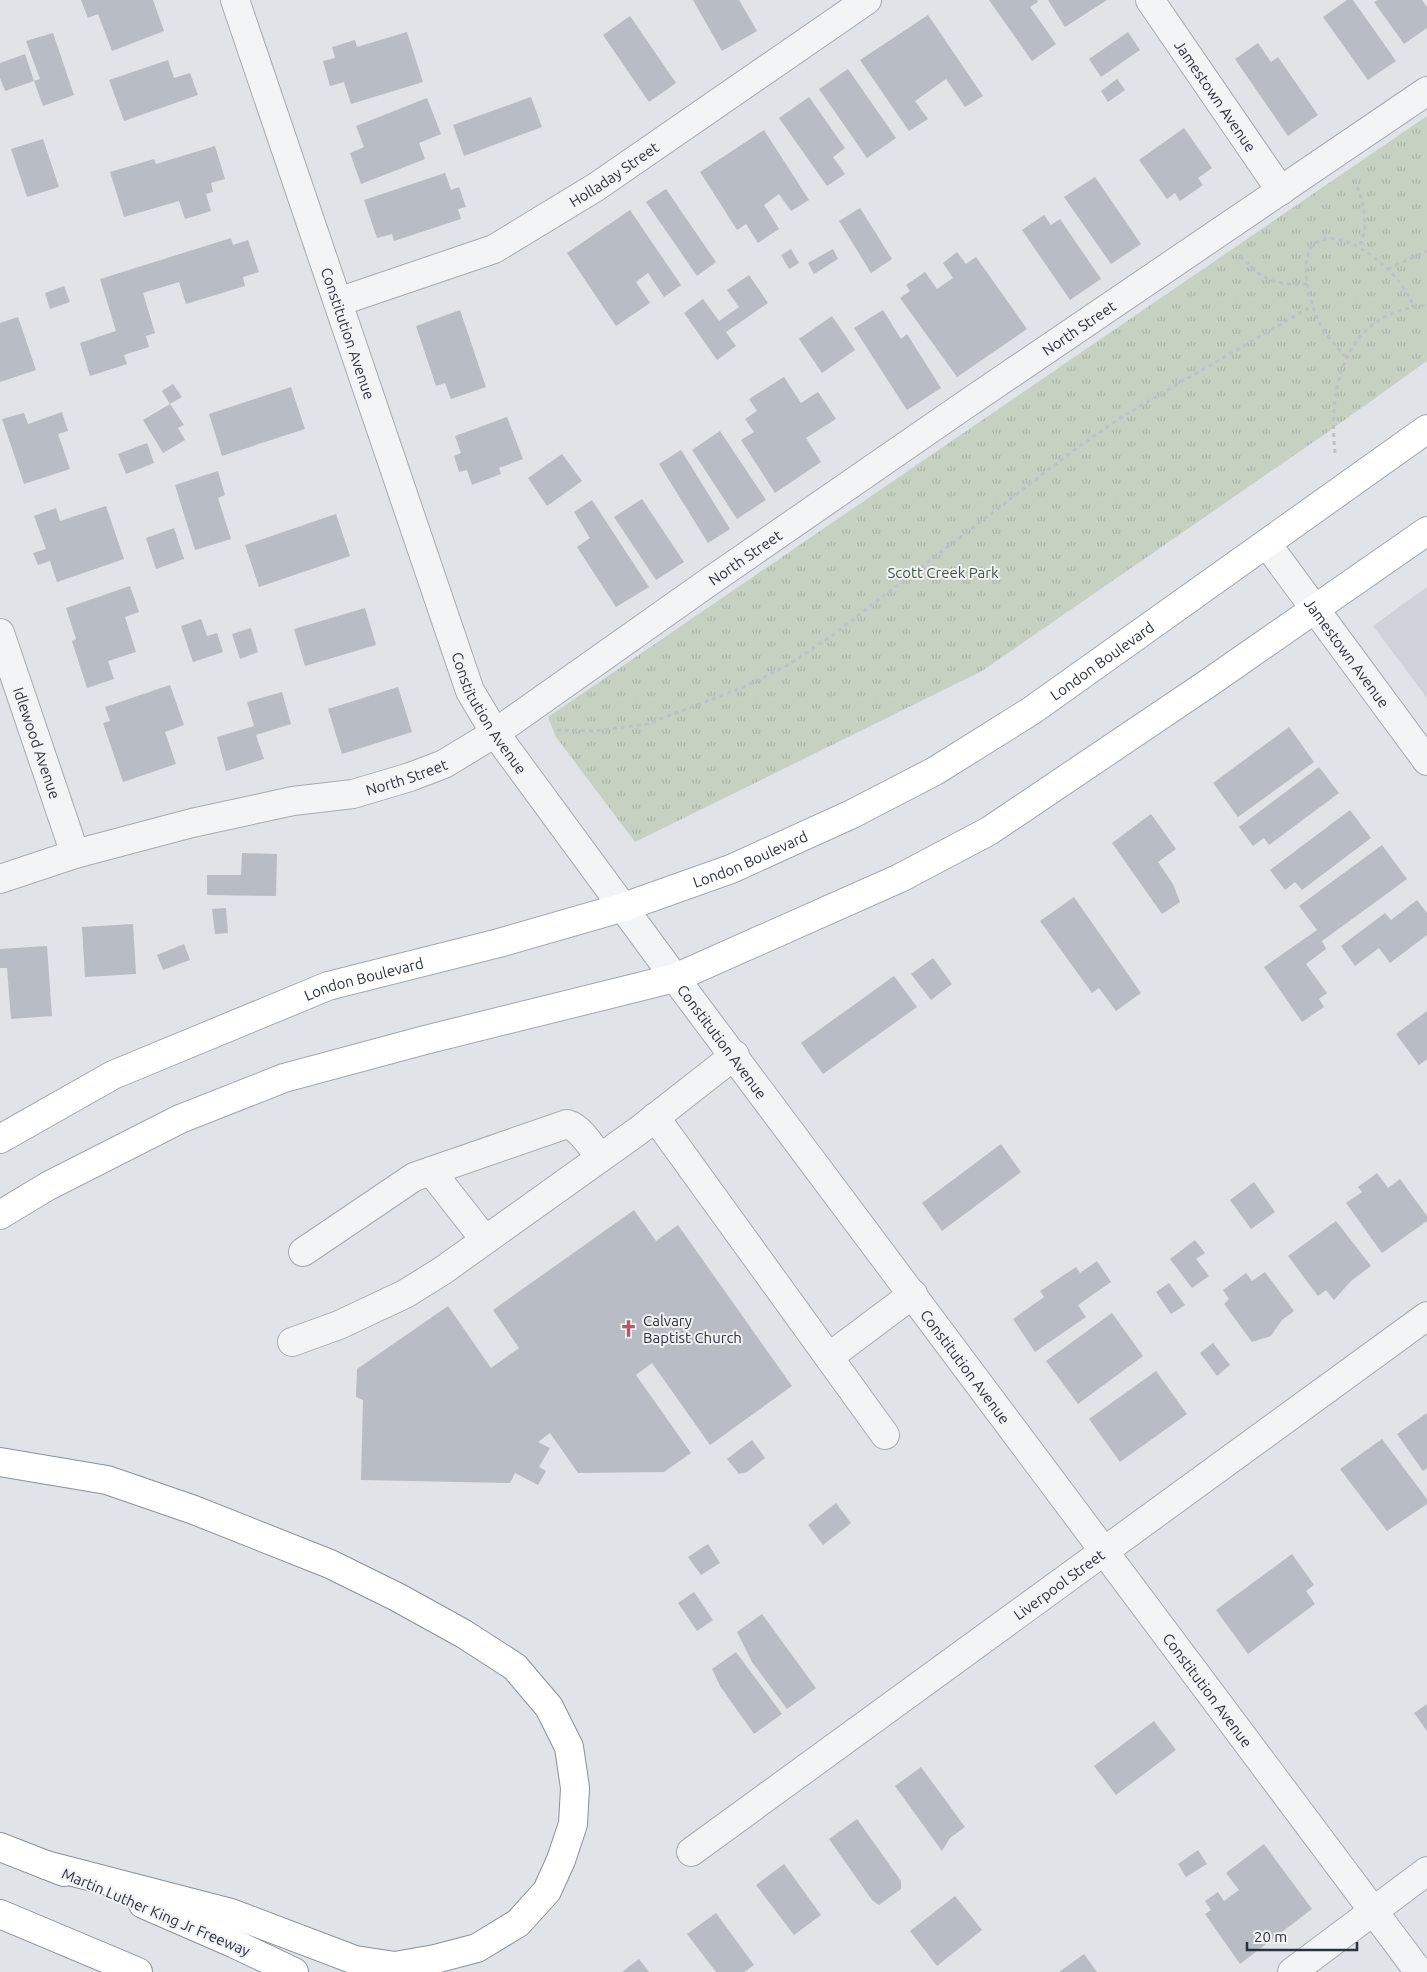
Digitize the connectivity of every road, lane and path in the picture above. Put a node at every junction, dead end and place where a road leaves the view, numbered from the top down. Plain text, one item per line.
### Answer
1 (235, 0) edge
2 (867, 0) edge
3 (1150, 0) edge
4 (1427, 91) edge
5 (1344, 148) junction
6 (1280, 191) junction
7 (1219, 233) junction
8 (1359, 248) junction
9 (1427, 251) edge
10 (1388, 269) junction
11 (1308, 284) junction
12 (338, 302) junction
13 (1427, 305) edge
14 (1312, 306) junction
15 (1414, 306) junction
16 (1346, 357) junction
17 (1427, 429) edge
18 (1339, 494) junction
19 (1427, 531) edge
20 (1268, 544) junction
21 (1316, 608) junction
22 (0, 633) edge
23 (552, 730) dead end
24 (495, 733) junction
25 (1427, 760) edge
26 (75, 854) junction
27 (0, 879) edge
28 (624, 907) junction
29 (675, 978) junction
30 (735, 1055) junction
31 (655, 1117) junction
32 (1, 1138) edge
33 (600, 1158) junction
34 (430, 1171) junction
35 (0, 1215) edge
36 (485, 1240) junction
37 (303, 1252) dead end
38 (913, 1294) junction
39 (1427, 1316) edge
40 (292, 1342) dead end
41 (829, 1357) junction
42 (885, 1435) dead end
43 (0, 1462) edge
44 (1104, 1552) junction
45 (0, 1847) edge
46 (691, 1852) dead end
47 (46, 1865) junction
48 (1427, 1871) edge
49 (1373, 1911) junction
50 (0, 1914) edge
51 (138, 1972) edge
52 (294, 1972) edge
53 (1292, 1972) edge
54 (1419, 1972) edge

1 - 12 street, Constitution Avenue
2 - 12 street, Holladay Street
3 - 6 street, Jamestown Avenue
4 - 5 street, North Street
5 - 6 street, North Street
5 - 8 path
6 - 7 street, North Street
7 - 11 path
7 - 24 street, North Street
8 - 10 path
8 - 11 path
9 - 10 path
10 - 15 path
11 - 14 path
12 - 24 street, Constitution Avenue
13 - 15 path
14 - 16 path
14 - 23 path
15 - 16 path
16 - 18 path
17 - 18 main road, London Boulevard
18 - 20 main road, London Boulevard
19 - 21 main road
20 - 21 street, Jamestown Avenue
20 - 28 main road, London Boulevard
21 - 25 street, Jamestown Avenue
21 - 29 main road
22 - 26 street, Idlewood Avenue
24 - 26 street, North Street
24 - 28 street, Constitution Avenue
26 - 27 street, North Street
28 - 29 street, Constitution Avenue
28 - 32 main road, London Boulevard
29 - 30 street, Constitution Avenue
29 - 35 main road
30 - 31 street
30 - 38 street, Constitution Avenue
31 - 33 street
31 - 41 street
33 - 34 street
33 - 36 street
34 - 36 street
34 - 37 street
36 - 40 street
38 - 41 street
38 - 44 street, Constitution Avenue
39 - 44 street, Liverpool Street
41 - 42 street
43 - 47 main road
44 - 46 street, Liverpool Street
44 - 49 street, Constitution Avenue
45 - 47 main road
47 - 52 main road, Martin Luther King Jr Freeway
48 - 49 street
49 - 53 street
49 - 54 street, Constitution Avenue
50 - 51 main road

